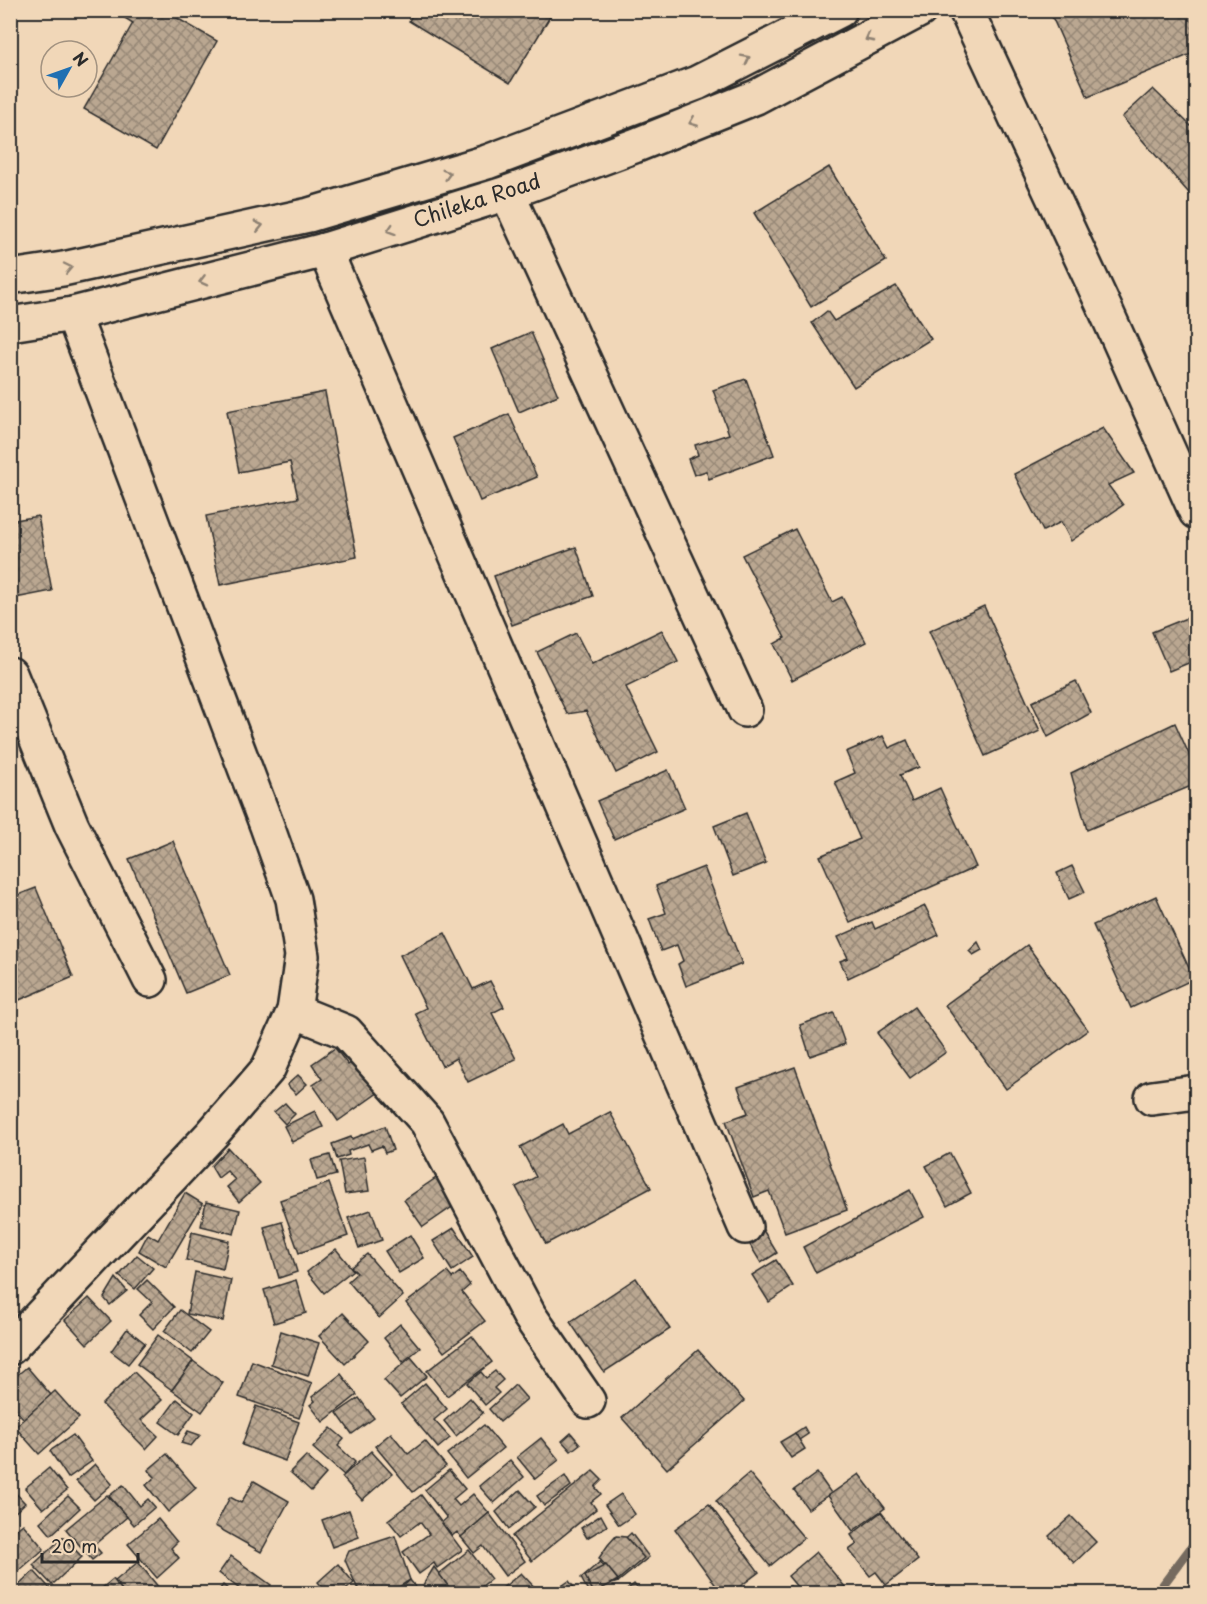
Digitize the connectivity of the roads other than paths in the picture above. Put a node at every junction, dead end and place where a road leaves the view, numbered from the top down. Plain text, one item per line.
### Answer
1 (840, 10) edge
2 (920, 10) edge
3 (966, 10) edge
4 (507, 193) junction
5 (325, 250) junction
6 (10, 277) edge
7 (73, 314) junction
8 (10, 324) edge
9 (1197, 512) edge
10 (10, 674) edge
11 (745, 710) dead end
12 (150, 980) dead end
13 (294, 1011) junction
14 (1197, 1092) edge
15 (1152, 1098) dead end
16 (745, 1227) dead end
17 (10, 1348) edge
18 (588, 1401) dead end

6 -> 1 main road, Chileka Road
2 -> 4 main road, Chileka Road
3 - 9 main road
4 -> 5 main road, Chileka Road
4 - 11 main road
5 -> 7 main road, Chileka Road
5 - 16 main road
7 - 8 main road, Chileka Road
7 - 13 main road
10 - 12 main road
13 - 17 main road
13 - 18 main road
14 - 15 main road

